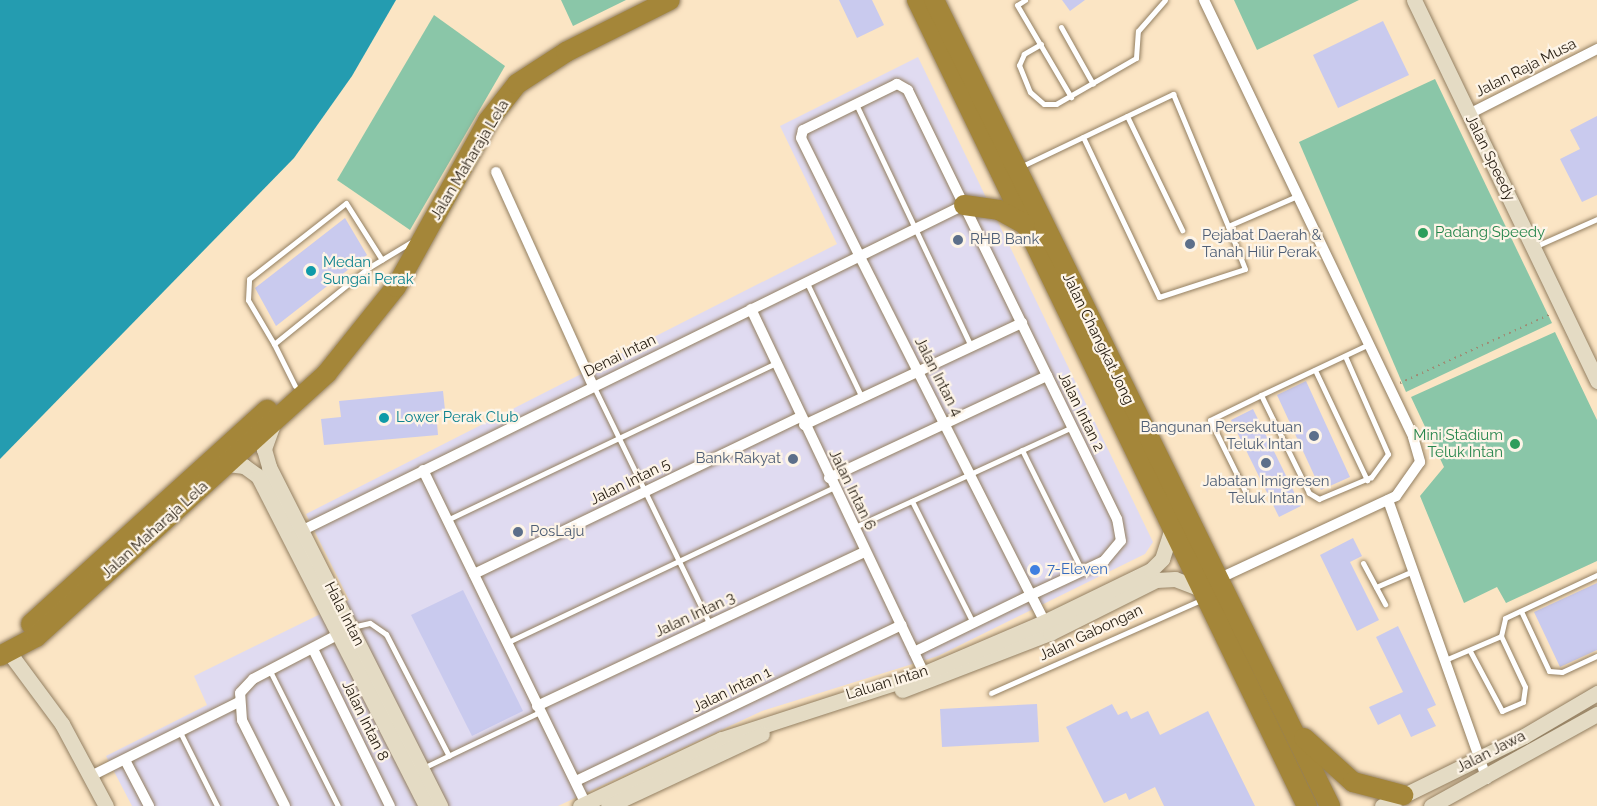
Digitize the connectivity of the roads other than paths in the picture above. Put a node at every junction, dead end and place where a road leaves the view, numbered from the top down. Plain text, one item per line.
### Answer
1 (670, 0) edge
2 (917, 0) edge
3 (934, 0) edge
4 (1025, 0) edge
5 (1204, 0) edge
6 (1414, 0) edge
7 (1161, 1) edge
8 (1061, 27) dead end
9 (1041, 44) junction
10 (1597, 49) edge
11 (1093, 84) junction
12 (1071, 97) junction
13 (856, 104) junction
14 (1468, 114) junction
15 (1127, 116) junction
16 (1083, 137) junction
17 (1016, 170) junction
18 (496, 172) dead end
19 (1298, 195) junction
20 (964, 205) junction
21 (1597, 219) edge
22 (1024, 224) junction
23 (1228, 226) junction
24 (915, 228) junction
25 (1182, 230) dead end
26 (426, 233) junction
27 (1533, 248) junction
28 (859, 255) junction
29 (382, 260) junction
30 (806, 282) junction
31 (751, 309) junction
32 (1022, 323) junction
33 (274, 344) junction
34 (1369, 344) junction
35 (972, 347) junction
36 (345, 350) junction
37 (1345, 356) junction
38 (776, 363) junction
39 (1315, 370) junction
40 (918, 372) junction
41 (1047, 376) junction
42 (1597, 381) edge
43 (295, 386) junction
44 (593, 386) junction
45 (1261, 395) junction
46 (862, 398) junction
47 (802, 421) junction
48 (274, 422) junction
49 (945, 425) junction
50 (1072, 427) junction
51 (620, 439) junction
52 (1022, 450) junction
53 (228, 464) junction
54 (423, 470) junction
55 (970, 475) junction
56 (1366, 480) junction
57 (832, 483) junction
58 (646, 491) junction
59 (1245, 491) dead end
60 (1388, 500) junction
61 (912, 501) junction
62 (447, 520) junction
63 (854, 528) junction
64 (1171, 532) junction
65 (296, 534) junction
66 (866, 552) junction
67 (679, 561) junction
68 (1363, 563) dead end
69 (1082, 571) junction
70 (1413, 572) junction
71 (474, 574) junction
72 (1597, 575) edge
73 (1376, 587) junction
74 (1206, 589) junction
75 (1031, 595) junction
76 (1385, 604) dead end
77 (1521, 610) junction
78 (973, 623) junction
79 (710, 625) junction
80 (901, 625) junction
81 (1047, 627) junction
82 (345, 631) junction
83 (1501, 636) junction
84 (506, 643) junction
85 (313, 649) junction
86 (1470, 651) junction
87 (914, 652) junction
88 (4, 654) edge
89 (1597, 657) edge
90 (1444, 660) junction
91 (269, 669) junction
92 (927, 678) junction
93 (991, 693) dead end
94 (1597, 693) edge
95 (239, 702) junction
96 (539, 709) junction
97 (1282, 710) junction
98 (1597, 714) edge
99 (180, 732) junction
100 (448, 756) junction
101 (1480, 758) junction
102 (125, 760) junction
103 (416, 771) junction
104 (1289, 771) junction
105 (91, 776) junction
106 (1487, 779) junction
107 (576, 782) junction
108 (1403, 795) junction
109 (584, 805) edge
110 (106, 806) edge
111 (149, 806) edge
112 (218, 806) edge
113 (285, 806) edge
114 (338, 806) edge
115 (390, 806) edge
116 (426, 806) edge
117 (440, 806) edge
118 (608, 806) edge
119 (1292, 806) edge
120 (1307, 806) edge
121 (1330, 806) edge
122 (1382, 806) edge
123 (1431, 806) edge

1 - 26 highway, Jalan Maharaja Lela
2 - 22 highway, Jalan Changkat Jong
3 - 17 highway, Jalan Changkat Jong
4 - 9 lane
5 - 19 street
6 - 14 street, Jalan Speedy
7 - 11 lane
8 - 11 lane
9 - 12 lane
9 - 12 lane
10 - 14 street, Jalan Raja Musa
11 - 12 lane
13 - 20 street, Jalan Intan 2
13 - 24 lane
13 - 28 street, Jalan Intan 4
14 - 27 street, Jalan Speedy
15 - 16 lane
15 - 23 lane
15 - 25 lane
16 - 17 lane
16 - 23 lane
17 - 74 highway, Jalan Changkat Jong
18 - 44 street
19 - 23 lane
19 - 34 street
20 - 22 highway
20 - 24 street, Denai Intan
20 - 32 street, Jalan Intan 2
21 - 27 lane
22 - 64 highway, Jalan Changkat Jong
24 - 28 street, Denai Intan
24 - 35 lane
26 - 29 lane
26 - 36 highway, Jalan Maharaja Lela
27 - 42 street, Jalan Speedy
28 - 30 street, Denai Intan
28 - 40 street, Jalan Intan 4
29 - 33 lane
29 - 33 lane
30 - 31 street, Denai Intan
30 - 46 lane
31 - 38 street, Jalan Intan 6
31 - 44 street, Denai Intan
32 - 35 street, Jalan Intan 5
32 - 41 street, Jalan Intan 2
33 - 43 lane
34 - 37 lane
34 - 60 street
35 - 40 street, Jalan Intan 5
36 - 43 highway, Jalan Maharaja Lela
36 - 48 highway, Jalan Maharaja Lela
37 - 39 lane
37 - 56 lane
38 - 47 street, Jalan Intan 6
38 - 51 lane
39 - 45 lane
39 - 56 lane
40 - 46 street, Jalan Intan 5
40 - 49 street, Jalan Intan 4
41 - 49 street
41 - 50 street, Jalan Intan 2
43 - 88 highway, Jalan Maharaja Lela
44 - 51 lane
44 - 54 street, Denai Intan
45 - 56 lane
45 - 59 lane
46 - 47 street, Jalan Intan 5
47 - 57 street, Jalan Intan 6
47 - 58 street, Jalan Intan 5
48 - 53 highway, Jalan Maharaja Lela
48 - 65 street, Hala Intan
49 - 55 street, Jalan Intan 4
49 - 57 street
50 - 52 lane
50 - 69 street, Jalan Intan 2
51 - 58 lane
51 - 62 lane
52 - 55 lane
52 - 69 lane
53 - 65 street, Hala Intan
53 - 88 highway, Jalan Maharaja Lela
54 - 62 street
54 - 65 street, Denai Intan
55 - 61 lane
55 - 75 street, Jalan Intan 4
57 - 63 street, Jalan Intan 6
57 - 67 lane
58 - 67 lane
58 - 71 street, Jalan Intan 5
60 - 70 street
60 - 74 street
61 - 63 lane
61 - 78 lane
62 - 71 street
63 - 66 street, Jalan Intan 6
64 - 74 highway, Jalan Changkat Jong
64 - 81 street, Laluan Intan
65 - 82 street, Hala Intan
66 - 79 street, Jalan Intan 3
66 - 80 street, Jalan Intan 6
67 - 79 lane
67 - 84 lane
68 - 73 lane
69 - 75 street, Jalan Intan 2
70 - 73 lane
70 - 90 street
71 - 84 street
72 - 77 lane
73 - 76 lane
74 - 81 street, Laluan Intan
74 - 93 lane, Jalan Gabongan
74 - 97 highway, Jalan Changkat Jong
74 - 104 highway, Jalan Changkat Jong
75 - 78 street, Jalan Intan 2
75 - 81 street, Jalan Intan 4
77 - 83 lane
77 - 89 lane
78 - 87 street, Jalan Intan 2
79 - 96 street, Jalan Intan 3
80 - 87 street, Jalan Intan 6
80 - 107 street, Jalan Intan 1
81 - 92 street, Laluan Intan
82 - 85 street
82 - 100 lane
82 - 103 street, Hala Intan
83 - 86 lane
83 - 86 lane
84 - 96 street
85 - 91 street
85 - 115 street, Jalan Intan 8
86 - 90 lane
87 - 92 street, Jalan Intan 6
88 - 105 street
90 - 101 street
91 - 95 street
91 - 114 lane
92 - 109 street, Laluan Intan
92 - 118 street, Laluan Intan
94 - 101 street, Jalan Jawa
95 - 99 street
95 - 113 street
96 - 100 lane
96 - 107 street
97 - 108 highway
97 - 121 highway, Jalan Changkat Jong
98 - 106 street, Jalan Jawa
99 - 102 street
99 - 112 lane
100 - 103 lane
101 - 106 street
101 - 108 street, Jalan Jawa
102 - 105 street
102 - 111 street
103 - 116 street, Hala Intan
103 - 117 street, Hala Intan
104 - 119 highway
104 - 120 highway, Jalan Changkat Jong
105 - 110 street
106 - 123 street, Jalan Jawa
107 - 109 street
108 - 122 street, Jalan Jawa

